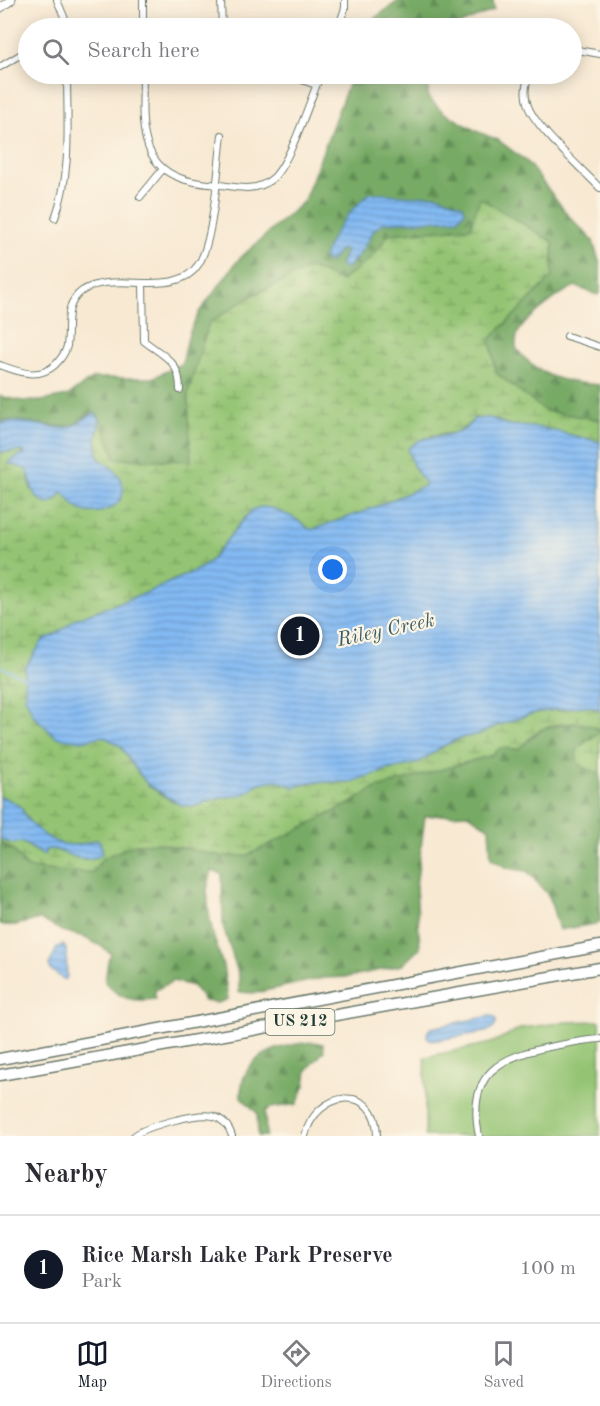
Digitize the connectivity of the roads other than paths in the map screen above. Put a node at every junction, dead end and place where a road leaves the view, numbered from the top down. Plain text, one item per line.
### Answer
1 (11, 0) edge
2 (57, 0) edge
3 (142, 0) edge
4 (221, 0) edge
5 (345, 0) edge
6 (0, 8) edge
7 (65, 18) edge
8 (143, 18) edge
9 (222, 18) edge
10 (342, 18) edge
11 (582, 51) edge
12 (600, 54) edge
13 (18, 56) edge
14 (0, 66) edge
15 (67, 84) edge
16 (143, 84) edge
17 (527, 84) edge
18 (316, 85) edge
19 (222, 135) dead end
20 (164, 169) junction
21 (216, 185) junction
22 (600, 188) edge
23 (140, 197) dead end
24 (56, 218) dead end
25 (143, 283) junction
26 (567, 336) dead end
27 (600, 347) edge
28 (0, 364) edge
29 (180, 390) dead end
30 (600, 946) edge
31 (600, 968) edge
32 (600, 1039) edge
33 (0, 1059) edge
34 (0, 1075) edge
35 (134, 1136) edge
36 (232, 1136) edge
37 (305, 1136) edge
38 (377, 1136) edge
39 (479, 1136) edge

1 - 6 street
2 - 7 street
3 - 8 street
4 - 9 street
5 - 10 street
11 - 12 street
13 - 14 street
15 - 24 street
16 - 20 street
17 - 22 street
18 - 21 street
19 - 21 street
20 - 21 street
20 - 23 street
21 - 25 street
25 - 28 street
25 - 29 street
26 - 27 street
30 - 33 highway, US 212
31 - 34 highway, US 212
32 - 39 street
35 - 36 street
37 - 38 street

